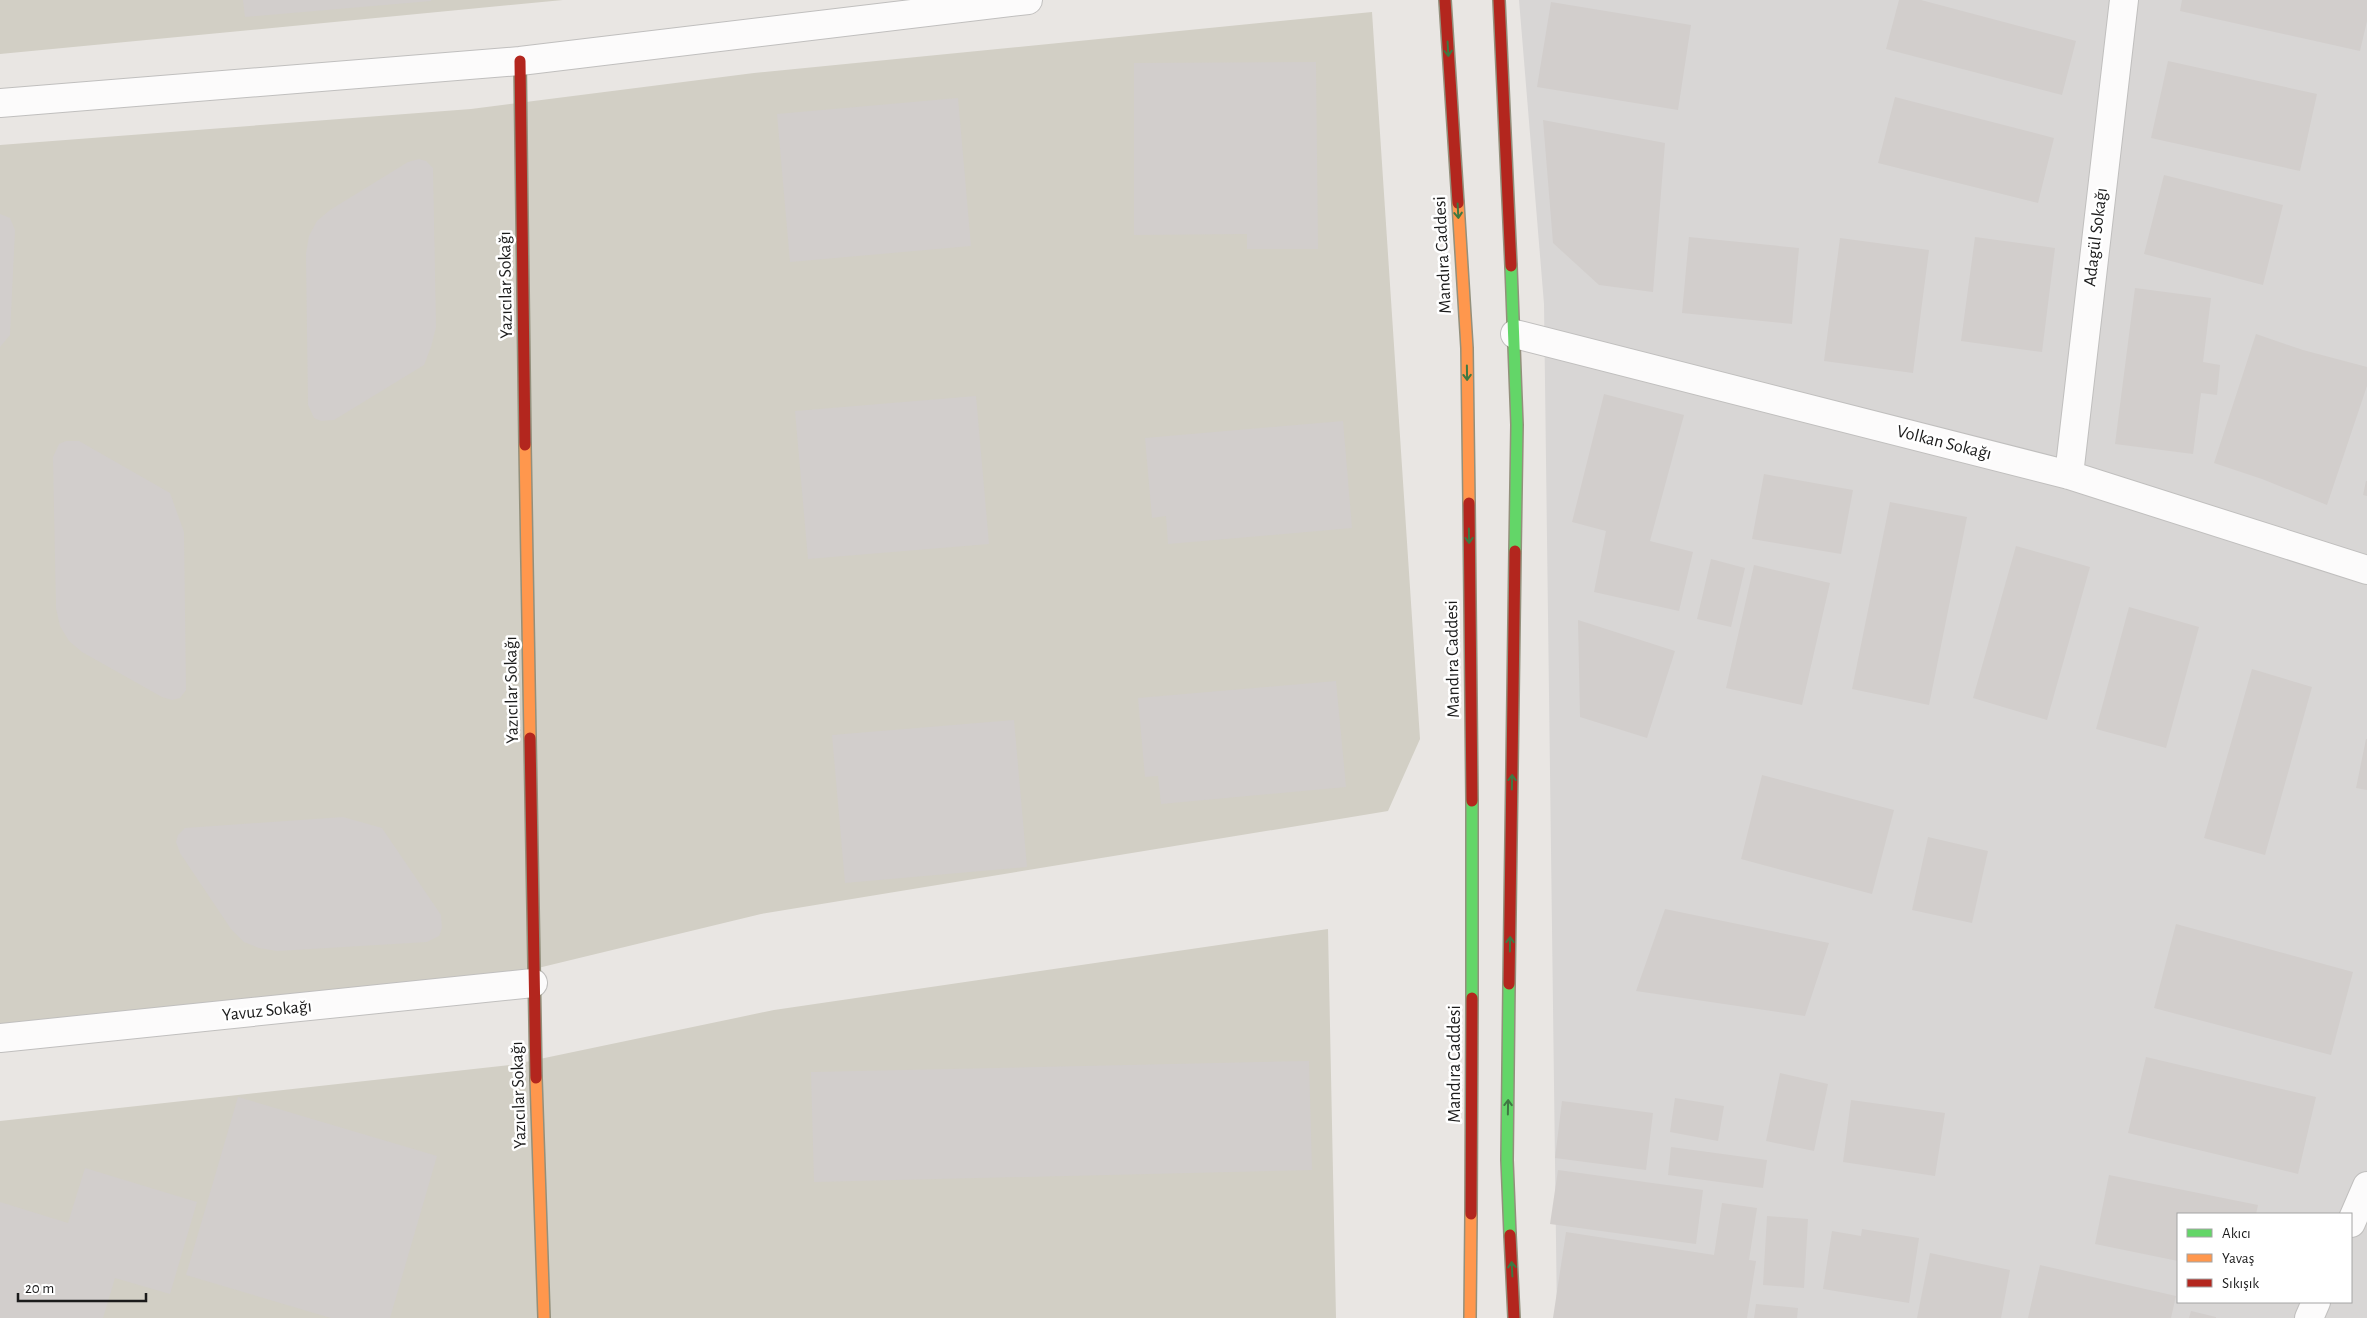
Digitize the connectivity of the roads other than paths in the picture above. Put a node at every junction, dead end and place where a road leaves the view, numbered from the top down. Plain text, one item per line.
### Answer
1 (1028, 0) edge
2 (1445, 0) edge
3 (1499, 0) edge
4 (2124, 0) edge
5 (520, 61) junction
6 (0, 103) edge
7 (1515, 334) junction
8 (2069, 475) junction
9 (2367, 570) edge
10 (533, 984) junction
11 (0, 1038) edge
12 (2367, 1186) edge
13 (2352, 1221) edge
14 (2316, 1303) edge
15 (544, 1318) edge
16 (1470, 1318) edge
17 (1514, 1318) edge
18 (2309, 1318) edge

1 - 5 street
2 -> 16 main road, Mandıra Caddesi
3 - 7 main road
4 - 8 street, Adagül Sokağı
5 - 6 street
5 - 10 main road, Yazıcılar Sokağı
7 - 8 street, Volkan Sokağı
17 -> 7 main road
8 - 9 street, Volkan Sokağı
10 - 11 street, Yavuz Sokağı
10 - 15 main road, Yazıcılar Sokağı
12 - 13 street
14 - 18 street

